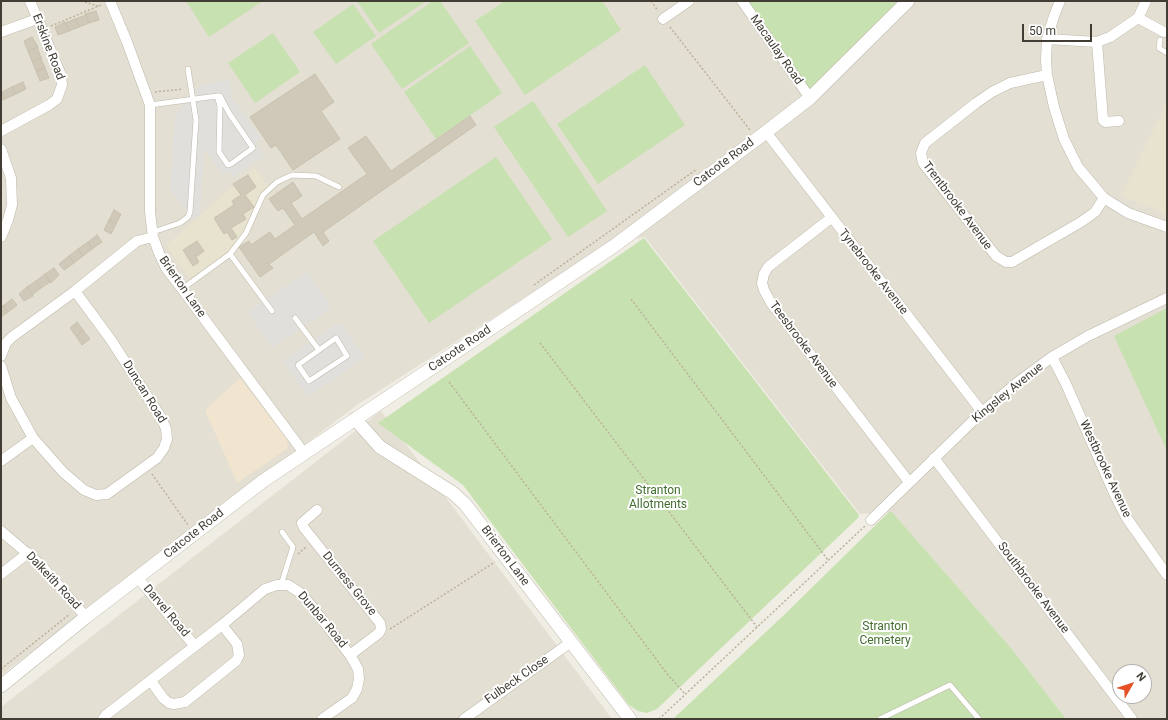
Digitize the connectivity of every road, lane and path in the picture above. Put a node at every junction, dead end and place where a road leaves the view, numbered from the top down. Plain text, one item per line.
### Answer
1 (30, 1) edge
2 (81, 1) edge
3 (110, 1) edge
4 (651, 1) edge
5 (689, 1) edge
6 (742, 1) edge
7 (908, 1) edge
8 (1060, 1) edge
9 (1146, 1) edge
10 (99, 6) junction
11 (1138, 18) junction
12 (37, 19) junction
13 (663, 19) junction
14 (42, 30) junction
15 (1, 32) edge
16 (1164, 32) edge
17 (1047, 39) junction
18 (1097, 42) junction
19 (1167, 53) edge
20 (188, 69) dead end
21 (1047, 75) junction
22 (190, 89) junction
23 (148, 94) junction
24 (217, 96) junction
25 (810, 98) junction
26 (192, 100) junction
27 (150, 106) junction
28 (1119, 121) dead end
29 (750, 130) dead end
30 (1, 131) edge
31 (766, 132) junction
32 (1, 149) edge
33 (339, 187) dead end
34 (1104, 198) junction
35 (831, 218) junction
36 (1167, 227) edge
37 (153, 235) junction
38 (1, 237) edge
39 (230, 254) junction
40 (182, 289) junction
41 (75, 291) junction
42 (1167, 298) edge
43 (631, 299) dead end
44 (272, 311) dead end
45 (295, 318) dead end
46 (540, 343) dead end
47 (319, 350) junction
48 (1, 356) edge
49 (1052, 357) junction
50 (1, 366) edge
51 (449, 382) dead end
52 (982, 412) junction
53 (355, 419) junction
54 (33, 438) junction
55 (304, 454) junction
56 (934, 458) junction
57 (1, 461) edge
58 (146, 466) junction
59 (908, 482) junction
60 (316, 510) dead end
61 (870, 522) joint
62 (1, 531) edge
63 (282, 532) dead end
64 (194, 533) junction
65 (314, 542) junction
66 (28, 553) junction
67 (505, 555) junction
68 (828, 560) junction
69 (289, 561) junction
70 (1, 574) edge
71 (1167, 575) edge
72 (138, 578) junction
73 (281, 585) junction
74 (86, 617) junction
75 (222, 625) junction
76 (757, 627) junction
77 (379, 633) junction
78 (571, 642) junction
79 (194, 645) junction
80 (350, 655) junction
81 (151, 681) junction
82 (1, 686) edge
83 (685, 694) junction
84 (103, 719) edge
85 (322, 719) edge
86 (464, 719) edge
87 (630, 719) edge
88 (660, 719) edge
89 (880, 719) edge
90 (979, 719) edge
91 (1132, 719) edge

1 - 12 street, Erskine Road
2 - 10 path
3 - 10 path
3 - 23 street, Brierton Lane
4 - 13 path
5 - 13 street
6 - 25 street, Macaulay Road
7 - 25 street, Catcote Road
8 - 17 street
9 - 11 street
10 - 14 path
11 - 16 street
11 - 18 street
12 - 14 street, Erskine Road
12 - 15 street
13 - 29 path
14 - 30 street, Erskine Road
16 - 19 lane
17 - 18 street
17 - 21 street
18 - 28 street
20 - 22 lane
21 - 34 street
21 - 34 street, Trentbrooke Avenue
22 - 23 path
22 - 26 lane
23 - 27 street, Brierton Lane
24 - 24 lane
24 - 26 lane
25 - 31 street, Catcote Road
26 - 27 lane
26 - 37 lane
27 - 37 street, Brierton Lane
31 - 35 street, Tynebrooke Avenue
31 - 53 street, Catcote Road
32 - 38 street
33 - 39 lane
34 - 36 street
35 - 52 street, Tynebrooke Avenue
35 - 59 street, Teesbrooke Avenue
37 - 40 street, Brierton Lane
37 - 41 street
39 - 40 lane
39 - 44 lane
40 - 55 street, Brierton Lane
41 - 48 street
41 - 58 street, Duncan Road
42 - 49 street, Kingsley Avenue
43 - 68 path
45 - 47 lane
46 - 76 path
47 - 47 lane
49 - 52 street, Kingsley Avenue
49 - 71 street, Westbrooke Avenue
50 - 54 street, Duncan Road
51 - 83 path
52 - 56 street, Kingsley Avenue
53 - 55 street, Catcote Road
53 - 67 street, Brierton Lane
54 - 57 street
54 - 58 street, Duncan Road
55 - 64 street, Catcote Road
56 - 59 street, Kingsley Avenue
56 - 91 street, Southbrooke Avenue
58 - 64 path
59 - 61 street, Kingsley Avenue
60 - 65 street, Durness Grove
61 - 68 path
62 - 66 street, Dalkeith Road
63 - 69 lane
64 - 72 street, Catcote Road
65 - 69 path
65 - 77 street, Durness Grove
66 - 70 street
66 - 74 street, Dalkeith Road
67 - 77 path
67 - 78 street, Brierton Lane
68 - 76 path
69 - 73 lane
72 - 74 street, Catcote Road
72 - 79 street, Darvel Road
73 - 75 street
73 - 80 street, Dunbar Road
74 - 82 street, Catcote Road
75 - 79 street
75 - 81 street
76 - 83 path
77 - 80 street, Durness Grove
78 - 86 street, Fulbeck Close
78 - 87 street, Brierton Lane
79 - 81 street
80 - 85 street, Dunbar Road
81 - 84 street
83 - 88 path
89 - 90 lane

